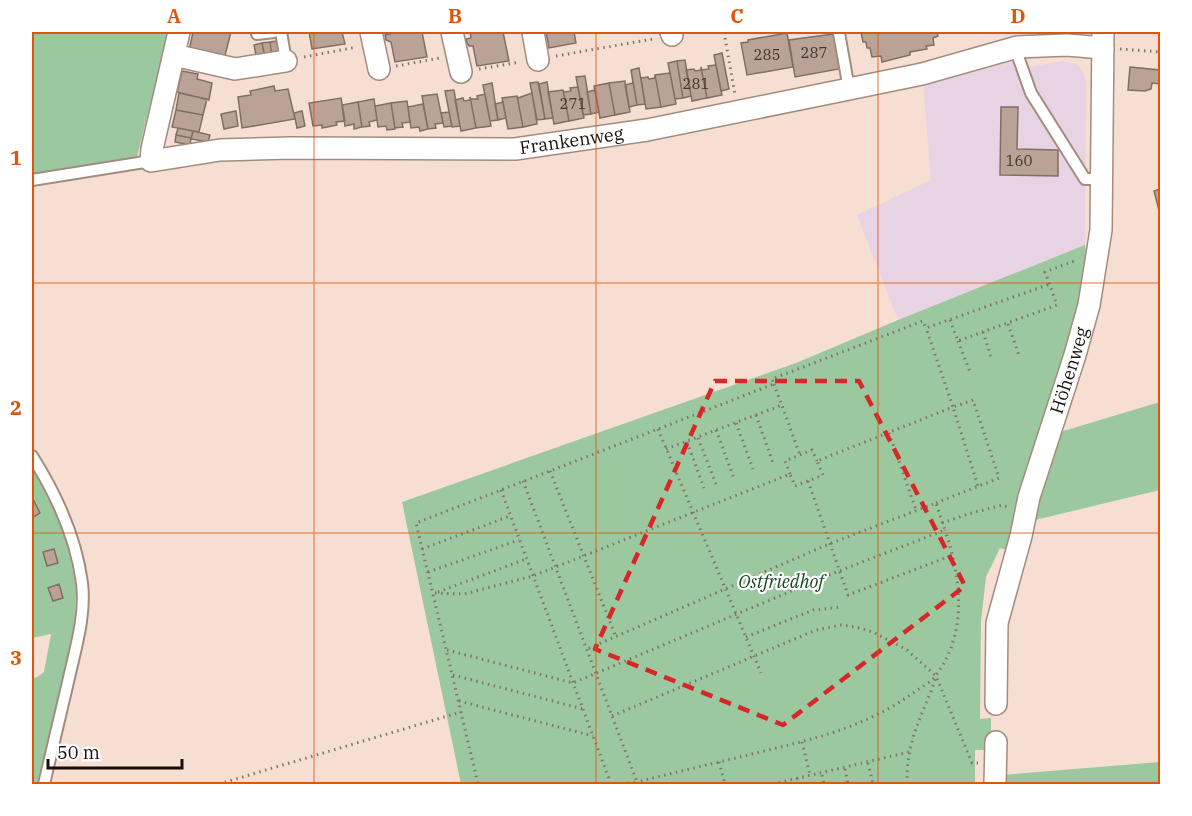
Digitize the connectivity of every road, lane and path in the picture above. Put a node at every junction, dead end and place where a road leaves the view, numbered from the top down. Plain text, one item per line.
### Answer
1 (179, 32) edge
2 (274, 32) edge
3 (281, 32) edge
4 (452, 32) edge
5 (533, 32) edge
6 (724, 32) edge
7 (672, 33) edge
8 (839, 33) dead end
9 (257, 34) dead end
10 (372, 38) edge
11 (1103, 40) edge
12 (1015, 48) junction
13 (1161, 52) edge
14 (174, 55) junction
15 (538, 60) junction
16 (286, 61) junction
17 (459, 63) junction
18 (379, 69) joint
19 (849, 89) junction
20 (737, 111) junction
21 (151, 161) junction
22 (1101, 179) junction
23 (32, 180) edge
24 (1098, 252) junction
25 (1050, 284) junction
26 (950, 320) junction
27 (1007, 323) junction
28 (926, 328) junction
29 (983, 332) junction
30 (958, 341) junction
31 (1020, 358) dead end
32 (993, 360) dead end
33 (970, 372) dead end
34 (774, 384) junction
35 (782, 405) junction
36 (953, 407) junction
37 (756, 415) junction
38 (736, 423) junction
39 (658, 429) junction
40 (716, 430) junction
41 (889, 433) junction
42 (698, 438) junction
43 (687, 442) junction
44 (666, 449) junction
45 (800, 455) junction
46 (32, 456) edge
47 (817, 461) junction
48 (773, 463) dead end
49 (753, 469) dead end
50 (550, 471) junction
51 (790, 474) junction
52 (734, 478) dead end
53 (523, 481) junction
54 (808, 481) junction
55 (716, 484) dead end
56 (978, 486) junction
57 (704, 488) dead end
58 (501, 490) junction
59 (936, 503) junction
60 (916, 510) junction
61 (692, 513) junction
62 (1026, 514) junction
63 (510, 516) junction
64 (942, 523) junction
65 (945, 530) junction
66 (519, 540) junction
67 (829, 544) junction
68 (422, 549) junction
69 (953, 555) junction
70 (583, 557) junction
71 (526, 559) junction
72 (556, 568) junction
73 (839, 571) junction
74 (428, 572) junction
75 (533, 576) junction
76 (726, 588) junction
77 (434, 594) junction
78 (842, 608) dead end
79 (737, 614) junction
80 (616, 637) junction
81 (746, 637) junction
82 (587, 649) junction
83 (447, 650) junction
84 (753, 656) junction
85 (762, 673) dead end
86 (597, 674) junction
87 (453, 675) junction
88 (936, 676) junction
89 (573, 683) junction
90 (459, 701) junction
91 (996, 704) dead end
92 (583, 709) junction
93 (461, 711) junction
94 (612, 716) junction
95 (593, 736) junction
96 (802, 742) junction
97 (909, 752) junction
98 (996, 753) joint
99 (719, 762) junction
100 (868, 763) dead end
101 (845, 769) dead end
102 (810, 775) junction
103 (822, 775) dead end
104 (797, 778) junction
105 (637, 783) edge
106 (44, 784) edge
107 (219, 784) edge
108 (489, 784) edge
109 (611, 784) edge
110 (622, 784) edge
111 (725, 784) edge
112 (774, 784) edge
113 (799, 784) edge
114 (824, 784) edge
115 (848, 784) edge
116 (873, 784) edge
117 (908, 784) edge
118 (995, 784) edge

1 - 14 street
2 - 9 lane
3 - 16 lane
4 - 17 street
5 - 15 street
6 - 20 path
7 - 15 path
8 - 19 lane
10 - 16 path
10 - 18 street
11 - 12 street, Frankenweg
11 - 13 path
11 - 22 street, Höhenweg
12 - 19 street, Frankenweg
12 - 22 lane
14 - 16 street
14 - 21 street
15 - 17 path
17 - 18 path
19 - 20 street, Frankenweg
20 - 21 street, Frankenweg
21 - 23 lane, Frankenweg
22 - 24 street, Höhenweg
24 - 25 path
24 - 62 street, Höhenweg
25 - 26 path
25 - 27 path
26 - 28 path
26 - 30 path
27 - 29 path
27 - 31 path
28 - 34 path
28 - 36 path
29 - 30 path
29 - 32 path
30 - 33 path
34 - 35 path
34 - 39 path
35 - 37 path
35 - 45 path
36 - 41 path
36 - 56 path
36 - 56 path
37 - 38 path
37 - 48 path
38 - 40 path
38 - 49 path
39 - 44 path
39 - 50 path
40 - 42 path
40 - 52 path
41 - 47 path
41 - 60 path
42 - 43 path
42 - 55 path
43 - 44 path
43 - 57 path
44 - 61 path
45 - 47 path
45 - 51 path
46 - 106 lane
47 - 54 path
50 - 53 path
50 - 70 path
51 - 54 path
51 - 61 path
53 - 58 path
53 - 72 path
54 - 67 path
56 - 59 path
58 - 63 path
58 - 68 path
59 - 60 path
59 - 64 path
60 - 67 path
61 - 70 path
61 - 76 path
62 - 64 path
62 - 91 street, Höhenweg
63 - 66 path
63 - 68 path
64 - 65 path
65 - 69 path
65 - 73 path
66 - 71 path
66 - 74 path
67 - 73 path
67 - 76 path
68 - 74 path
69 - 73 path
69 - 88 path
70 - 72 path
70 - 80 path
71 - 75 path
71 - 77 path
72 - 75 path
72 - 82 path
73 - 79 path
74 - 77 path
75 - 77 path
75 - 89 path
76 - 79 path
76 - 80 path
77 - 83 path
78 - 81 path
79 - 81 path
79 - 86 path
80 - 82 path
81 - 84 path
82 - 86 path
83 - 87 path
83 - 89 path
84 - 85 path
84 - 88 path
84 - 94 path
86 - 89 path
86 - 94 path
87 - 90 path
87 - 92 path
88 - 96 path
88 - 97 path
88 - 98 path
89 - 92 path
90 - 93 path
90 - 95 path
92 - 95 path
93 - 107 path
93 - 108 path
94 - 105 path
95 - 109 path
96 - 99 path
96 - 102 path
97 - 102 path
97 - 117 path
98 - 118 street
99 - 105 path
99 - 111 path
100 - 116 path
101 - 115 path
102 - 104 path
103 - 114 path
104 - 112 path
104 - 113 path
105 - 110 path

